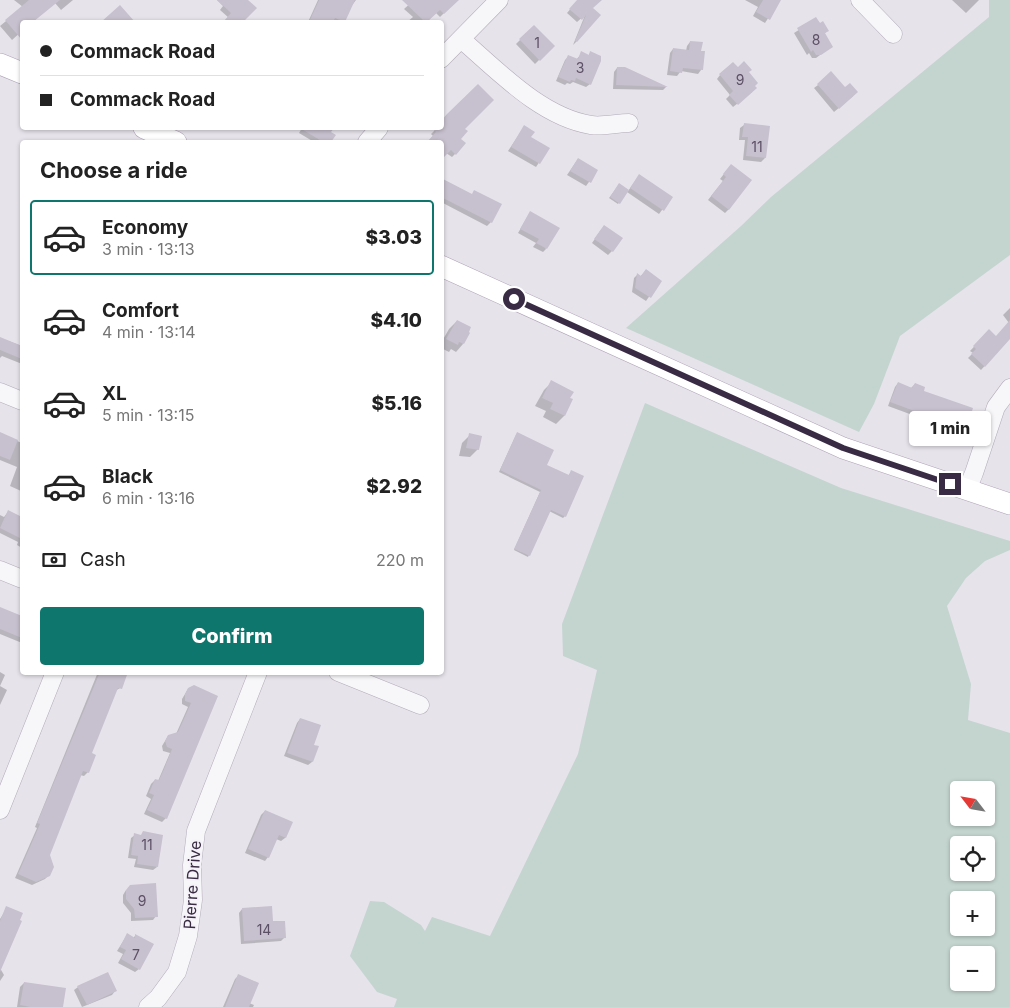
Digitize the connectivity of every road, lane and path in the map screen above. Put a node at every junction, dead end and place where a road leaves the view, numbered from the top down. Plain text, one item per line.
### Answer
1 (499, 0) edge
2 (860, 0) edge
3 (893, 34) dead end
4 (461, 38) junction
5 (444, 56) edge
6 (0, 64) edge
7 (20, 72) edge
8 (629, 123) dead end
9 (149, 130) edge
10 (377, 130) edge
11 (171, 140) edge
12 (369, 140) edge
13 (444, 267) edge
14 (1010, 388) edge
15 (0, 392) edge
16 (20, 400) edge
17 (967, 490) junction
18 (1010, 504) edge
19 (0, 570) edge
20 (20, 578) edge
21 (54, 675) edge
22 (257, 675) edge
23 (345, 675) edge
24 (420, 705) dead end
25 (0, 810) edge
26 (148, 1007) edge

1 - 4 street
2 - 3 street
4 - 5 street
4 - 8 street
6 - 7 main road
9 - 11 main road
10 - 12 street
13 - 17 main road
14 - 17 street
15 - 16 street
17 - 18 main road
19 - 20 street
21 - 25 street
22 - 26 street, Pierre Drive
23 - 24 street

